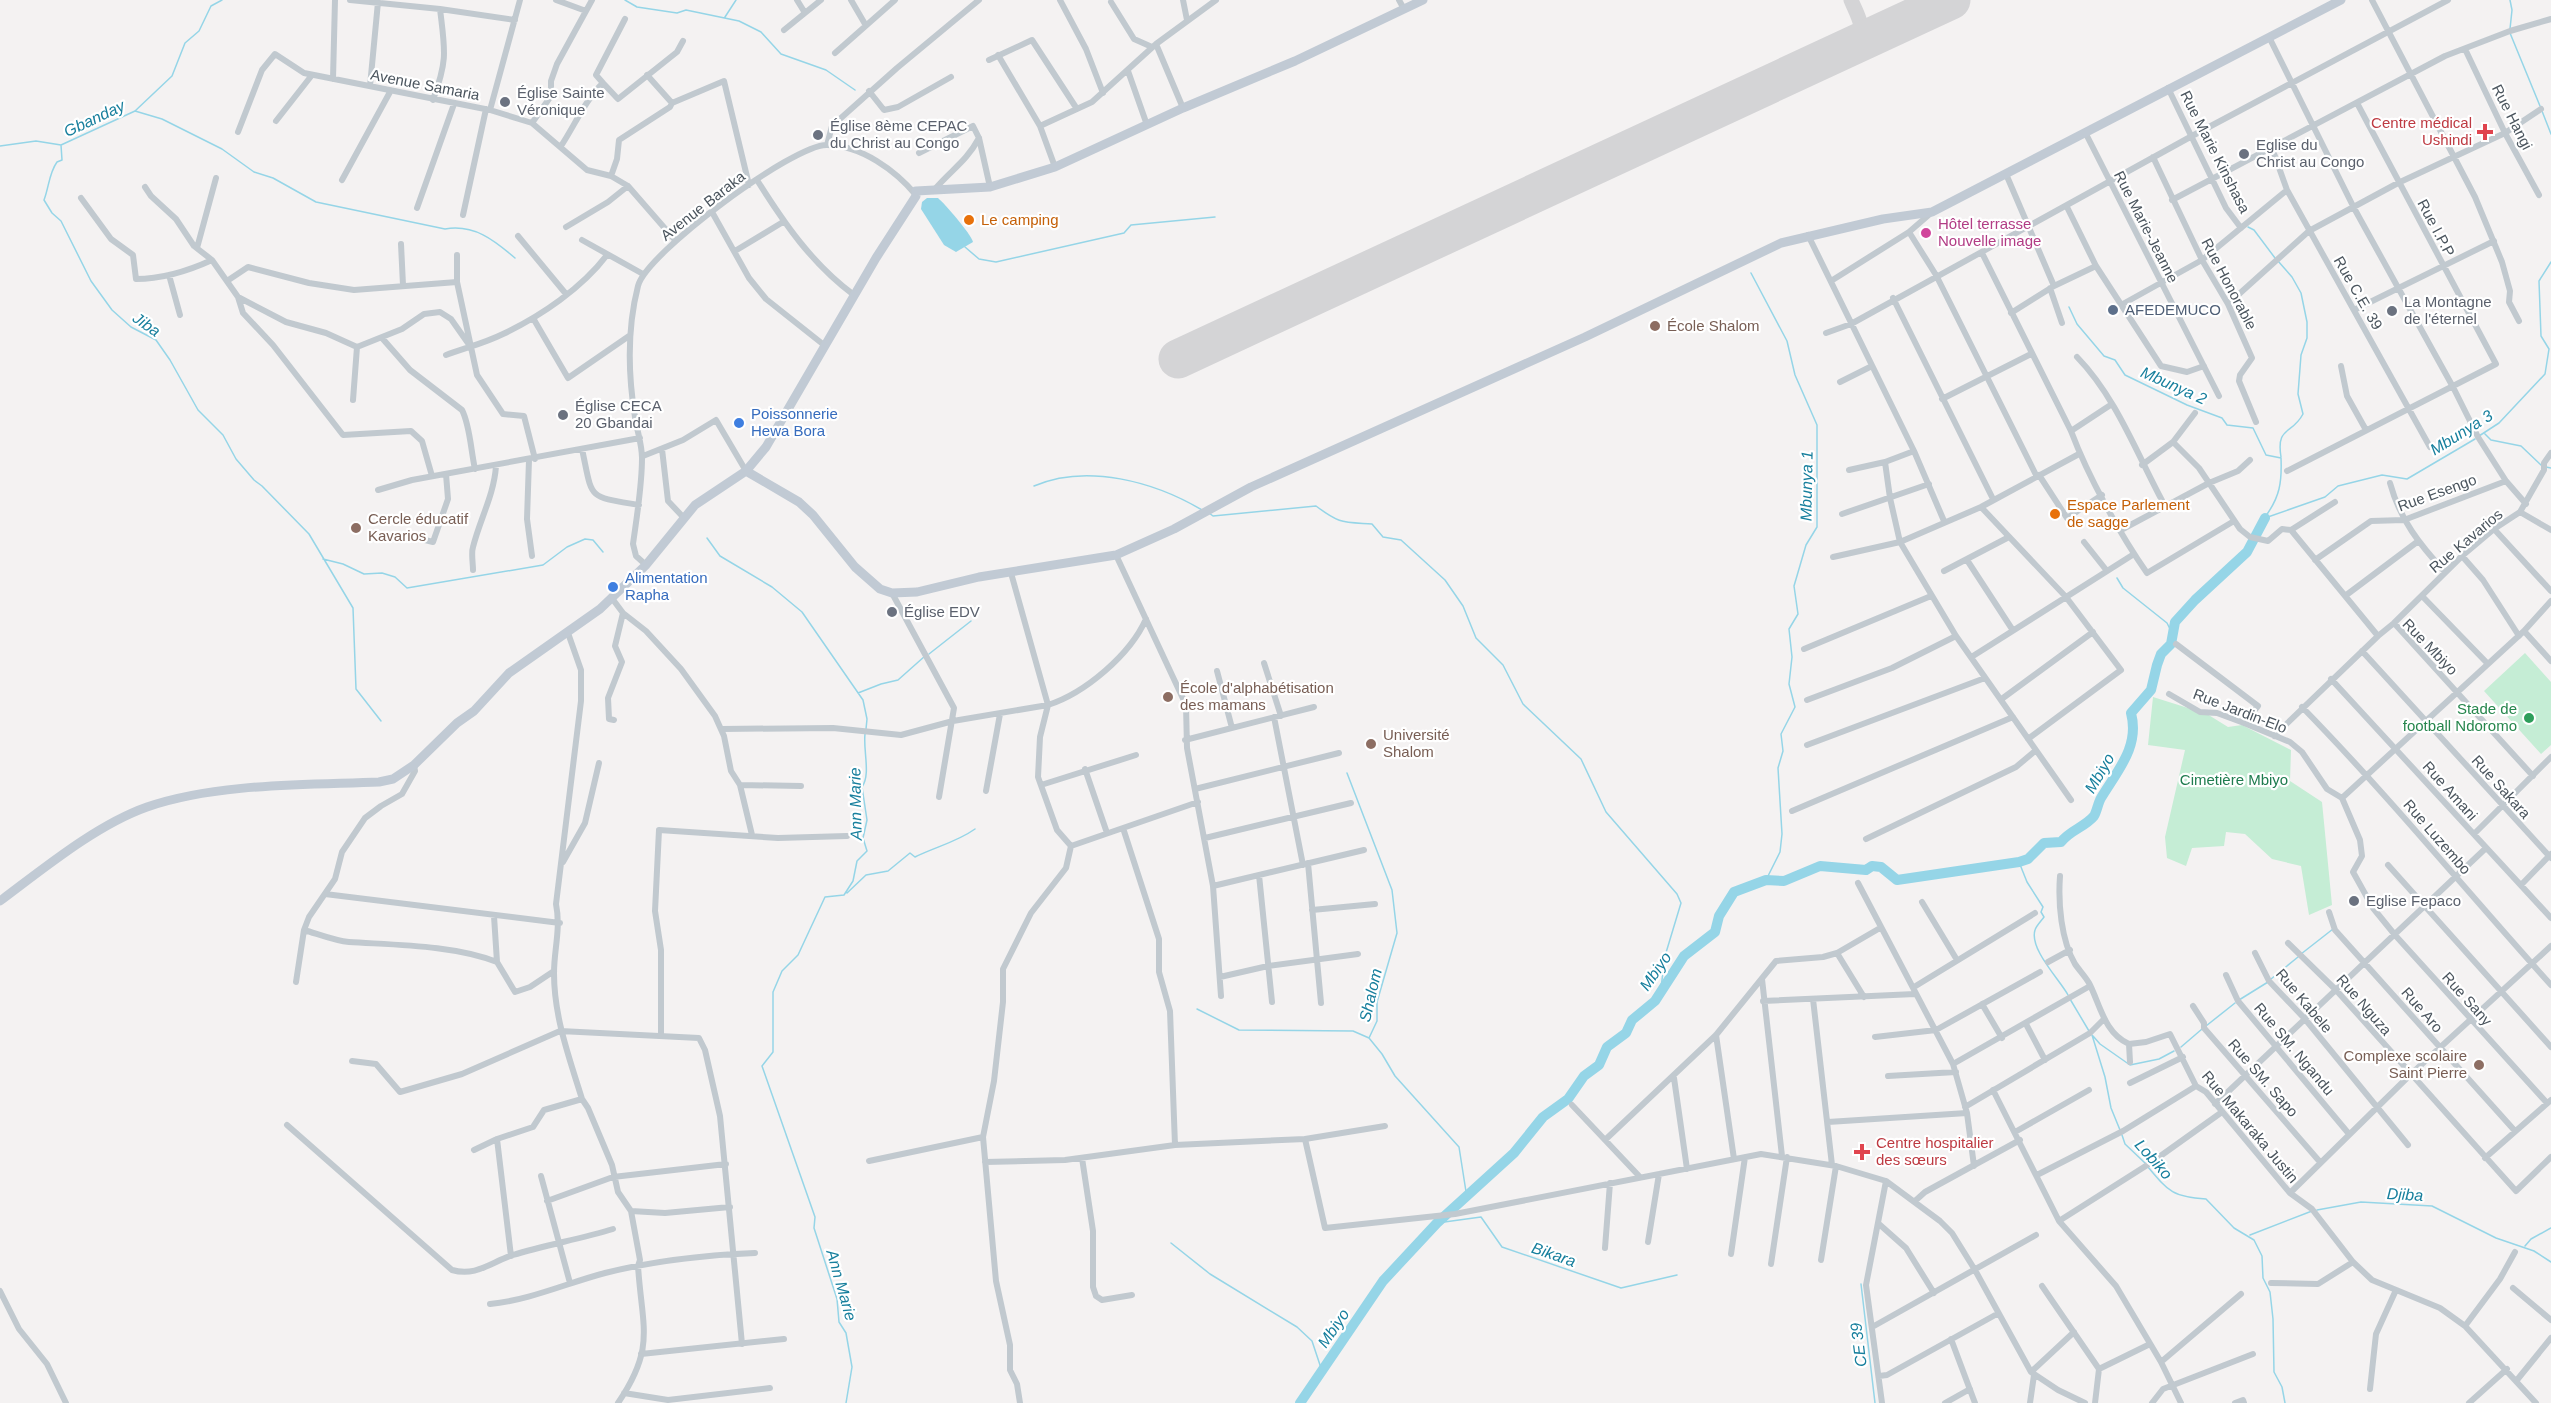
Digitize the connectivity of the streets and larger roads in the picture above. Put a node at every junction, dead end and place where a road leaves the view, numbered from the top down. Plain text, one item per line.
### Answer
1 (335, 0) edge
2 (350, 0) edge
3 (520, 0) edge
4 (556, 0) edge
5 (592, 0) edge
6 (797, 0) edge
7 (821, 0) edge
8 (851, 0) edge
9 (895, 0) edge
10 (979, 0) edge
11 (1060, 0) edge
12 (1184, 0) edge
13 (1216, 0) edge
14 (1399, 0) edge
15 (1423, 0) edge
16 (2341, 0) edge
17 (2372, 0) edge
18 (2448, 0) edge
19 (378, 2) junction
20 (1111, 2) dead end
21 (440, 9) junction
22 (1404, 9) junction
23 (586, 11) junction
24 (805, 13) junction
25 (625, 19) dead end
26 (2551, 19) edge
27 (515, 20) junction
28 (1186, 20) junction
29 (865, 24) junction
30 (784, 30) dead end
31 (2389, 33) junction
32 (2269, 37) junction
33 (683, 41) dead end
34 (1154, 46) junction
35 (2465, 49) junction
36 (835, 53) dead end
37 (998, 55) junction
38 (989, 60) dead end
39 (1128, 71) junction
40 (312, 75) junction
41 (647, 75) junction
42 (2410, 75) junction
43 (951, 77) dead end
44 (333, 79) junction
45 (2292, 82) junction
46 (603, 83) junction
47 (370, 86) junction
48 (2168, 87) junction
49 (869, 91) junction
50 (390, 92) junction
51 (1103, 93) junction
52 (433, 100) junction
53 (672, 103) junction
54 (2357, 103) junction
55 (454, 104) junction
56 (1183, 108) junction
57 (488, 109) junction
58 (1077, 109) junction
59 (2541, 109) dead end
60 (276, 121) dead end
61 (532, 123) junction
62 (1147, 125) junction
63 (1040, 126) junction
64 (2314, 127) junction
65 (238, 132) dead end
66 (2085, 132) junction
67 (2505, 133) junction
68 (2192, 136) junction
69 (979, 138) junction
70 (827, 145) junction
71 (561, 146) junction
72 (2272, 148) junction
73 (919, 153) dead end
74 (2153, 157) junction
75 (2452, 157) junction
76 (1055, 167) junction
77 (2006, 174) junction
78 (611, 176) junction
79 (216, 178) dead end
80 (2211, 178) junction
81 (342, 180) dead end
82 (757, 180) junction
83 (2109, 181) junction
84 (2398, 183) junction
85 (749, 185) junction
86 (145, 186) dead end
87 (628, 186) junction
88 (990, 187) junction
89 (934, 189) junction
90 (2287, 190) junction
91 (2539, 195) dead end
92 (916, 196) junction
93 (81, 198) dead end
94 (2172, 200) junction
95 (2067, 207) junction
96 (417, 208) dead end
97 (2354, 208) junction
98 (712, 212) junction
99 (1932, 212) junction
100 (464, 214) dead end
101 (783, 222) junction
102 (2029, 225) junction
103 (566, 227) dead end
104 (2241, 228) junction
105 (2309, 231) junction
106 (1908, 232) junction
107 (518, 236) dead end
108 (1808, 236) junction
109 (582, 240) dead end
110 (675, 240) junction
111 (2494, 241) junction
112 (401, 244) dead end
113 (197, 248) junction
114 (735, 251) junction
115 (1982, 253) junction
116 (457, 255) dead end
117 (607, 255) junction
118 (212, 260) junction
119 (2202, 260) junction
120 (2442, 264) junction
121 (2096, 267) junction
122 (644, 274) junction
123 (169, 275) junction
124 (1936, 275) junction
125 (227, 281) junction
126 (1831, 281) junction
127 (2160, 281) junction
128 (457, 282) junction
129 (403, 285) junction
130 (2052, 287) junction
131 (2398, 289) junction
132 (566, 294) junction
133 (854, 295) junction
134 (238, 297) junction
135 (1893, 298) junction
136 (2228, 304) junction
137 (2121, 305) junction
138 (2354, 310) junction
139 (2011, 313) junction
140 (180, 315) dead end
141 (533, 318) junction
142 (2519, 321) dead end
143 (2062, 323) dead end
144 (1851, 324) junction
145 (1826, 333) dead end
146 (629, 336) junction
147 (382, 338) junction
148 (824, 345) junction
149 (470, 346) junction
150 (357, 347) junction
151 (2031, 354) junction
152 (446, 355) dead end
153 (2077, 357) dead end
154 (1872, 366) junction
155 (2204, 366) junction
156 (2342, 366) dead end
157 (1986, 376) junction
158 (1840, 382) dead end
159 (2453, 387) junction
160 (2219, 396) dead end
161 (1942, 399) junction
162 (353, 400) dead end
163 (2112, 404) junction
164 (2411, 409) junction
165 (2195, 413) dead end
166 (2256, 422) dead end
167 (2366, 430) junction
168 (2071, 431) junction
169 (640, 438) junction
170 (2173, 442) junction
171 (2430, 447) dead end
172 (582, 449) junction
173 (662, 449) junction
174 (1914, 451) junction
175 (2079, 453) junction
176 (2551, 453) edge
177 (642, 456) junction
178 (532, 459) junction
179 (2250, 459) dead end
180 (1886, 462) junction
181 (2142, 465) junction
182 (496, 466) junction
183 (475, 469) junction
184 (1849, 470) dead end
185 (747, 471) junction
186 (2287, 471) dead end
187 (446, 474) junction
188 (2038, 475) junction
189 (432, 476) junction
190 (2506, 481) junction
191 (2209, 483) junction
192 (2390, 483) dead end
193 (1929, 484) junction
194 (378, 490) dead end
195 (2102, 495) junction
196 (1890, 498) junction
197 (1993, 500) junction
198 (2335, 502) dead end
199 (2526, 504) junction
200 (639, 505) junction
201 (2165, 506) junction
202 (1981, 507) junction
203 (2520, 512) junction
204 (1842, 514) dead end
205 (684, 518) junction
206 (2404, 520) junction
207 (1944, 521) junction
208 (2234, 521) junction
209 (2494, 529) junction
210 (2121, 530) junction
211 (2291, 530) junction
212 (2551, 530) edge
213 (405, 536) dead end
214 (2009, 537) junction
215 (1900, 542) junction
216 (2084, 542) dead end
217 (2417, 542) junction
218 (2134, 554) junction
219 (1116, 555) junction
220 (532, 556) dead end
221 (2462, 556) junction
222 (1833, 557) dead end
223 (1967, 560) junction
224 (2315, 560) junction
225 (646, 565) junction
226 (474, 570) dead end
227 (1944, 571) dead end
228 (2108, 571) junction
229 (2445, 572) junction
230 (1011, 573) junction
231 (2551, 591) edge
232 (892, 593) junction
233 (611, 596) junction
234 (1931, 596) junction
235 (2345, 596) junction
236 (2422, 596) junction
237 (2067, 597) junction
238 (2551, 601) edge
239 (623, 613) junction
240 (1146, 619) junction
241 (2394, 623) junction
242 (2012, 629) junction
243 (2093, 632) junction
244 (568, 633) junction
245 (2521, 634) junction
246 (1956, 636) junction
247 (2378, 636) junction
248 (2176, 644) dead end
249 (1804, 649) dead end
250 (2362, 651) junction
251 (1973, 656) junction
252 (2551, 661) edge
253 (1264, 663) dead end
254 (2488, 664) junction
255 (1217, 671) dead end
256 (1985, 678) junction
257 (2331, 679) junction
258 (2456, 693) junction
259 (2169, 694) dead end
260 (2002, 698) junction
261 (1807, 700) dead end
262 (1048, 705) junction
263 (1314, 707) dead end
264 (2302, 707) junction
265 (999, 714) junction
266 (1277, 716) junction
267 (2013, 717) junction
268 (614, 720) dead end
269 (2427, 721) junction
270 (953, 722) junction
271 (2244, 723) junction
272 (1232, 728) junction
273 (722, 729) junction
274 (2274, 736) junction
275 (1185, 740) junction
276 (2028, 740) junction
277 (1807, 745) dead end
278 (2397, 750) junction
279 (2035, 751) junction
280 (1339, 753) dead end
281 (1136, 755) dead end
282 (2551, 757) edge
283 (599, 763) dead end
284 (414, 765) junction
285 (1285, 766) junction
286 (1085, 769) junction
287 (2369, 776) junction
288 (2533, 776) junction
289 (1041, 784) junction
290 (740, 785) junction
291 (801, 786) dead end
292 (1196, 789) junction
293 (986, 791) dead end
294 (939, 797) dead end
295 (2342, 798) junction
296 (2071, 800) dead end
297 (1198, 802) junction
298 (1351, 802) dead end
299 (2501, 807) junction
300 (1792, 811) dead end
301 (1295, 816) junction
302 (1123, 828) junction
303 (1107, 833) junction
304 (2474, 834) junction
305 (752, 835) junction
306 (847, 836) dead end
307 (1205, 838) junction
308 (1866, 839) dead end
309 (1071, 846) junction
310 (2486, 848) junction
311 (1364, 850) dead end
312 (2550, 856) edge
313 (1306, 864) junction
314 (2388, 865) dead end
315 (561, 866) junction
316 (1259, 875) junction
317 (2060, 876) dead end
318 (2455, 878) junction
319 (1858, 883) dead end
320 (2521, 885) junction
321 (1213, 886) junction
322 (325, 894) junction
323 (2370, 900) joint
324 (0, 901) edge
325 (1922, 902) dead end
326 (1375, 904) dead end
327 (2425, 907) junction
328 (1312, 910) junction
329 (2329, 912) dead end
330 (2036, 913) dead end
331 (494, 916) junction
332 (2551, 918) edge
333 (560, 923) junction
334 (1880, 928) junction
335 (304, 930) junction
336 (2395, 935) junction
337 (2288, 943) dead end
338 (2551, 946) edge
339 (2070, 950) junction
340 (1837, 953) junction
341 (2255, 953) dead end
342 (1358, 954) dead end
343 (1317, 958) junction
344 (1958, 960) junction
345 (497, 962) junction
346 (2048, 962) dead end
347 (2366, 963) junction
348 (2530, 963) junction
349 (1268, 966) junction
350 (554, 971) junction
351 (2040, 972) dead end
352 (2226, 975) dead end
353 (1220, 977) junction
354 (1762, 979) junction
355 (296, 982) dead end
356 (2551, 985) edge
357 (2090, 986) junction
358 (1914, 987) junction
359 (2336, 990) junction
360 (2501, 990) junction
361 (1915, 994) junction
362 (1221, 996) dead end
363 (1864, 997) junction
364 (1813, 999) junction
365 (1763, 1001) junction
366 (1272, 1002) dead end
367 (1321, 1003) dead end
368 (1982, 1004) junction
369 (2193, 1006) dead end
370 (2104, 1019) junction
371 (2305, 1019) junction
372 (2470, 1020) junction
373 (2026, 1024) junction
374 (1936, 1030) junction
375 (560, 1031) junction
376 (661, 1034) junction
377 (1716, 1035) junction
378 (1875, 1037) dead end
379 (2002, 1038) junction
380 (2129, 1044) junction
381 (2277, 1046) junction
382 (2551, 1047) edge
383 (2439, 1048) junction
384 (2183, 1057) junction
385 (2045, 1060) junction
386 (352, 1061) dead end
387 (2130, 1062) dead end
388 (1953, 1064) junction
389 (1956, 1072) junction
390 (2410, 1075) junction
391 (1888, 1076) dead end
392 (2245, 1076) junction
393 (1674, 1078) junction
394 (2130, 1083) dead end
395 (2196, 1086) junction
396 (1993, 1090) junction
397 (2089, 1090) dead end
398 (582, 1099) junction
399 (2549, 1102) edge
400 (2215, 1104) junction
401 (1572, 1105) dead end
402 (2376, 1107) junction
403 (1966, 1110) junction
404 (2222, 1112) junction
405 (1828, 1122) junction
406 (287, 1125) dead end
407 (1385, 1125) dead end
408 (2515, 1131) junction
409 (2015, 1132) junction
410 (2349, 1134) junction
411 (983, 1137) junction
412 (497, 1139) junction
413 (1305, 1139) junction
414 (1605, 1140) junction
415 (2020, 1140) junction
416 (2408, 1144) dead end
417 (1175, 1145) junction
418 (474, 1150) dead end
419 (1745, 1157) junction
420 (1785, 1157) junction
421 (2551, 1157) edge
422 (1082, 1158) junction
423 (2485, 1158) junction
424 (1734, 1159) junction
425 (869, 1161) dead end
426 (2320, 1161) junction
427 (985, 1162) junction
428 (726, 1164) junction
429 (1834, 1165) junction
430 (1974, 1166) junction
431 (1687, 1169) junction
432 (1659, 1174) junction
433 (2037, 1175) junction
434 (541, 1176) dead end
435 (613, 1177) junction
436 (1640, 1178) junction
437 (1886, 1181) junction
438 (1610, 1183) junction
439 (2290, 1192) junction
440 (547, 1201) junction
441 (1915, 1201) junction
442 (730, 1207) junction
443 (631, 1211) junction
444 (2059, 1221) junction
445 (1879, 1224) junction
446 (613, 1229) dead end
447 (2036, 1235) dead end
448 (1648, 1242) dead end
449 (560, 1244) junction
450 (1605, 1248) dead end
451 (2515, 1252) dead end
452 (755, 1253) dead end
453 (734, 1254) junction
454 (1731, 1254) dead end
455 (511, 1256) junction
456 (1821, 1260) dead end
457 (2353, 1262) junction
458 (1772, 1264) dead end
459 (638, 1266) junction
460 (1975, 1270) junction
461 (570, 1283) junction
462 (2271, 1283) dead end
463 (2042, 1286) dead end
464 (2513, 1288) dead end
465 (2396, 1290) junction
466 (0, 1291) edge
467 (1934, 1293) junction
468 (2241, 1294) dead end
469 (1132, 1295) dead end
470 (490, 1304) dead end
471 (1997, 1314) junction
472 (2551, 1320) edge
473 (1874, 1326) junction
474 (2465, 1326) junction
475 (2074, 1332) junction
476 (2551, 1338) edge
477 (784, 1339) dead end
478 (1952, 1340) junction
479 (742, 1344) junction
480 (2150, 1344) junction
481 (642, 1354) junction
482 (2253, 1354) dead end
483 (2161, 1362) junction
484 (2099, 1369) junction
485 (2506, 1369) junction
486 (2033, 1374) junction
487 (1879, 1376) junction
488 (2517, 1380) junction
489 (2172, 1385) junction
490 (770, 1388) dead end
491 (1970, 1389) junction
492 (2370, 1389) dead end
493 (624, 1393) junction
494 (66, 1403) edge
495 (618, 1403) edge
496 (1020, 1403) edge
497 (1882, 1403) edge
498 (1945, 1403) edge
499 (1975, 1403) edge
500 (2030, 1403) edge
501 (2085, 1403) edge
502 (2095, 1403) edge
503 (2152, 1403) edge
504 (2181, 1403) edge
505 (2235, 1403) edge
506 (2244, 1403) edge
507 (2469, 1403) edge
508 (2536, 1403) edge

1 - 44 street
2 - 19 street
3 - 27 street
4 - 23 street
5 - 23 street
6 - 24 street
7 - 24 street
8 - 29 street
9 - 29 street
10 - 49 street
11 - 51 street
12 - 28 street
13 - 28 street
14 - 22 street
15 - 22 street
16 - 32 street
17 - 31 street
18 - 31 street
19 - 21 street
19 - 47 street
20 - 34 street
21 - 27 street
21 - 52 street
22 - 56 street
23 - 61 street
24 - 30 street
25 - 46 street
26 - 35 street
27 - 57 street
28 - 34 street
29 - 36 street
31 - 42 street
31 - 45 street
32 - 45 street
32 - 48 street
33 - 41 street
34 - 39 street
34 - 56 street
35 - 42 street
35 - 67 street, Rue Hangi
37 - 38 street
37 - 58 street
37 - 63 street
39 - 51 street
39 - 62 street
40 - 44 street, Avenue Samaria
40 - 60 street
40 - 65 street, Avenue Samaria
41 - 46 street
41 - 53 street
42 - 54 street
42 - 75 street
43 - 49 street
44 - 47 street, Avenue Samaria
45 - 64 street
45 - 68 street
46 - 71 street
47 - 50 street, Avenue Samaria
48 - 66 street
48 - 68 street, Rue Marie Kinshasa
49 - 70 street
50 - 52 street, Avenue Samaria
50 - 81 street
51 - 58 street
52 - 55 street, Avenue Samaria
53 - 78 street
53 - 85 street
54 - 64 street
54 - 84 street, Rue I.P.P
55 - 57 street, Avenue Samaria
55 - 96 street
56 - 62 street
57 - 61 street, Avenue Samaria
57 - 100 street
58 - 63 street
59 - 67 street
61 - 71 street, Avenue Samaria
62 - 76 street
63 - 76 street
64 - 72 street
64 - 97 street
66 - 77 street
66 - 83 street, Rue Marie-Jeanne
67 - 75 street
67 - 91 street, Rue Hangi
68 - 74 street
68 - 80 street, Rue Marie Kinshasa
69 - 73 street
69 - 88 street
69 - 89 street
70 - 82 street, Avenue Baraka
70 - 92 street
71 - 78 street, Avenue Samaria
72 - 80 street
72 - 90 street, Rue C.E. 39
74 - 83 street
74 - 94 street, Rue Honorable
75 - 84 street
75 - 111 street
76 - 88 street
77 - 99 street
77 - 102 street
78 - 87 street, Avenue Samaria
79 - 113 street
80 - 94 street
80 - 104 street, Rue Marie Kinshasa
82 - 85 street, Avenue Baraka
82 - 101 street
83 - 95 street
83 - 127 street, Rue Marie-Jeanne
84 - 97 street
84 - 120 street, Rue I.P.P
85 - 98 street, Avenue Baraka
86 - 113 street
87 - 103 street
87 - 110 street, Avenue Samaria
88 - 89 street
89 - 92 street
90 - 104 street
90 - 105 street, Rue C.E. 39
92 - 133 street
93 - 123 street
94 - 119 street, Rue Honorable
95 - 102 street
95 - 121 street
97 - 105 street
97 - 131 street
98 - 110 street, Avenue Baraka
98 - 114 street
99 - 106 street
99 - 108 street
101 - 114 street
101 - 133 street
102 - 115 street
102 - 130 street
104 - 119 street
105 - 136 street
105 - 138 street, Rue C.E. 39
106 - 124 street
106 - 126 street
107 - 132 street
108 - 126 street
108 - 219 street
109 - 117 street
110 - 122 street, Avenue Baraka
111 - 120 street
111 - 142 street
112 - 129 street
113 - 118 street
114 - 148 street
115 - 124 street
115 - 139 street
116 - 128 street
117 - 122 street
117 - 132 street
118 - 123 street
118 - 125 street
119 - 127 street
119 - 136 street, Rue Honorable
120 - 131 street
120 - 159 street, Rue I.P.P
121 - 130 street
121 - 137 street
122 - 146 street, Avenue Baraka
123 - 140 street
124 - 135 street
124 - 157 street
125 - 129 street
125 - 134 street
126 - 144 street
127 - 137 street
127 - 155 street, Rue Marie-Jeanne
128 - 129 street
128 - 149 street
130 - 139 street
130 - 143 street
131 - 138 street
131 - 159 street
132 - 141 street
133 - 148 street
134 - 150 street
134 - 189 street
135 - 144 street
135 - 161 street
136 - 166 street, Rue Honorable
137 - 155 street
138 - 164 street, Rue C.E. 39
139 - 151 street
141 - 146 street
141 - 149 street
144 - 145 street
144 - 154 street
146 - 169 street, Avenue Baraka
147 - 149 street
147 - 150 street
147 - 183 street
148 - 185 street
149 - 152 street
149 - 178 street
150 - 162 street
151 - 157 street
151 - 168 street
153 - 163 street
154 - 158 street
154 - 174 street
155 - 160 street, Rue Marie-Jeanne
156 - 167 street
157 - 161 street
157 - 188 street
159 - 164 street
159 - 190 street
161 - 197 street
163 - 168 street
163 - 181 street
164 - 167 street
164 - 171 street, Rue C.E. 39
165 - 170 street
167 - 186 street
168 - 175 street
169 - 172 street
169 - 177 street, Avenue Baraka
170 - 181 street
170 - 191 street
172 - 178 street
172 - 200 street
173 - 177 street
173 - 185 street
173 - 205 street
174 - 180 street
174 - 193 street
175 - 188 street
175 - 195 street
176 - 199 street, Rue Kavarios
177 - 200 street, Avenue Baraka
178 - 182 street
178 - 220 street
179 - 191 street
180 - 184 street
180 - 196 street
181 - 201 street
182 - 183 street
182 - 226 street
183 - 187 street
185 - 205 street
185 - 232 street
187 - 189 street
187 - 213 street
188 - 195 street
188 - 197 street
189 - 194 street
190 - 199 street
190 - 206 street, Rue Esengo
191 - 201 street
191 - 208 street
192 - 206 street
193 - 196 street
193 - 207 street
195 - 210 street
196 - 204 street
196 - 215 street
197 - 202 street
198 - 211 street
199 - 203 street, Rue Kavarios
200 - 225 street, Avenue Baraka
201 - 210 street
202 - 207 street
202 - 214 street
203 - 209 street, Rue Kavarios
203 - 212 street
205 - 225 street
206 - 217 street
206 - 224 street, Rue Esengo
207 - 215 street
208 - 211 street
208 - 218 street
209 - 221 street, Rue Kavarios
209 - 231 street
210 - 218 street
211 - 224 street, Rue Mbiyo
214 - 223 street
214 - 237 street
215 - 222 street
215 - 234 street
216 - 228 street
217 - 229 street
217 - 235 street
218 - 228 street
219 - 230 street
219 - 240 street
221 - 229 street, Rue Kavarios
221 - 245 street
223 - 227 street
223 - 242 street
224 - 235 street, Rue Mbiyo
225 - 233 street
228 - 237 street
229 - 236 street, Rue Kavarios
230 - 232 street
230 - 262 street
232 - 270 street
233 - 239 street
233 - 244 street
234 - 246 street
234 - 249 street
235 - 247 street, Rue Mbiyo
236 - 241 street, Rue Kavarios
236 - 254 street
237 - 242 street
237 - 243 street
238 - 245 street
239 - 268 street
239 - 273 street
240 - 262 street
240 - 275 street
241 - 247 street, Rue Mbiyo
241 - 258 street, Rue Mbiyo
242 - 251 street
243 - 260 street
243 - 276 street
244 - 284 street
244 - 315 street
245 - 252 street
245 - 254 street
246 - 251 street
246 - 261 street
247 - 250 street
248 - 271 street
250 - 257 street
250 - 269 street, Rue Sakara
251 - 256 street
253 - 266 street
254 - 258 street
255 - 272 street
256 - 260 street
256 - 277 street
257 - 264 street
257 - 278 street, Rue Amani
258 - 269 street
258 - 288 street, Rue Mbiyo
259 - 271 street, Rue Jardin-Elo
260 - 267 street
262 - 265 street
262 - 289 street
263 - 266 street
264 - 274 street
264 - 287 street, Rue Luzembo
265 - 270 street
265 - 293 street
266 - 272 street
266 - 285 street
267 - 276 street
267 - 300 street
269 - 278 street
269 - 299 street, Rue Sakara
270 - 273 street
270 - 294 street
271 - 274 street, Rue Jardin-Elo
272 - 275 street
273 - 290 street
274 - 295 street, Rue Jardin-Elo
275 - 292 street
276 - 279 street
278 - 287 street
278 - 304 street, Rue Amani
279 - 296 street
279 - 308 street
280 - 285 street
281 - 286 street
282 - 288 street
283 - 315 street
284 - 322 street
284 - 324 street
285 - 292 street
285 - 301 street
286 - 289 street
286 - 303 street
287 - 295 street
287 - 318 street, Rue Luzembo
288 - 299 street
289 - 309 street
290 - 291 street
290 - 305 street
292 - 297 street
295 - 323 street, Rue Jardin-Elo
297 - 302 street
297 - 307 street
298 - 301 street
299 - 304 street
299 - 312 street, Rue Sakara
301 - 307 street
301 - 313 street
302 - 303 street
302 - 417 street
303 - 309 street
304 - 310 street, Rue Amani
305 - 306 street
305 - 376 street
307 - 321 street
309 - 411 street
310 - 318 street
310 - 320 street, Rue Amani
311 - 313 street
312 - 320 street
313 - 316 street
313 - 328 street
314 - 327 street
315 - 333 street
316 - 321 street
316 - 349 street
317 - 339 street
318 - 327 street
318 - 348 street, Rue Luzembo
319 - 334 street
320 - 332 street, Rue Amani
321 - 353 street
322 - 331 street
322 - 335 street
323 - 336 street, Rue Sany
325 - 344 street
326 - 328 street
327 - 336 street
327 - 360 street
328 - 343 street
329 - 347 street, Rue Aro
330 - 344 street
331 - 333 street
331 - 345 street
333 - 350 street
334 - 340 street
334 - 358 street
335 - 345 street
335 - 355 street
336 - 347 street
336 - 372 street, Rue Sany
337 - 359 street, Rue Nguza
338 - 348 street
339 - 346 street
339 - 357 street
340 - 354 street
340 - 363 street
341 - 371 street, Rue Kabele
342 - 343 street
343 - 349 street
343 - 367 street
344 - 358 street
345 - 350 street
347 - 359 street
347 - 383 street, Rue Aro
348 - 356 street, Rue Luzembo
348 - 360 street
349 - 353 street
349 - 366 street
350 - 375 street
351 - 368 street
352 - 381 street, Rue SM. Ngandu
353 - 362 street
354 - 365 street
354 - 377 street
357 - 370 street
357 - 373 street
358 - 361 street
359 - 371 street
359 - 390 street, Rue Nguza
360 - 372 street
360 - 382 street
361 - 363 street
361 - 374 street
363 - 364 street
364 - 365 street
364 - 405 street
365 - 420 street
368 - 374 street
368 - 379 street
369 - 392 street, Rue SM. Sapo
370 - 380 street
370 - 385 street
371 - 381 street
371 - 402 street, Rue Kabele
372 - 383 street
372 - 399 street, Rue Sany
373 - 379 street
373 - 385 street
374 - 378 street
374 - 388 street
375 - 376 street
375 - 386 street
375 - 398 street
376 - 428 street
377 - 393 street
377 - 424 street
379 - 388 street
380 - 384 street, Rue Makaraka Justin
380 - 387 street
381 - 392 street
381 - 410 street, Rue SM. Ngandu
383 - 390 street
383 - 408 street, Rue Aro
384 - 394 street
384 - 395 street, Rue Makaraka Justin
385 - 396 street
388 - 389 street
389 - 391 street
389 - 403 street
390 - 402 street
390 - 423 street, Rue Nguza
392 - 400 street
392 - 426 street, Rue SM. Sapo
393 - 414 street
393 - 431 street
395 - 400 street, Rue Makaraka Justin
395 - 433 street
396 - 403 street
396 - 409 street
397 - 409 street
398 - 412 street
398 - 435 street
399 - 408 street
400 - 404 street, Rue Makaraka Justin
401 - 414 street
402 - 410 street
402 - 416 street, Rue Kabele
403 - 405 street
403 - 430 street
404 - 439 street, Rue Makaraka Justin
404 - 444 street
405 - 429 street
406 - 455 street
407 - 413 street
408 - 423 street
409 - 415 street
410 - 426 street
411 - 425 street
411 - 427 street
412 - 418 street
412 - 455 street
413 - 417 street
413 - 438 street
414 - 436 street
415 - 430 street
415 - 433 street
417 - 422 street
419 - 420 street
419 - 424 street
419 - 454 street
420 - 429 street
420 - 458 street
421 - 423 street, Rue Nguza
422 - 427 street
422 - 469 street
424 - 431 street
426 - 439 street
427 - 496 street
428 - 435 street
428 - 442 street
429 - 437 street
429 - 456 street
430 - 441 street
431 - 432 street
432 - 436 street
432 - 448 street
433 - 444 street
434 - 440 street
435 - 440 street
435 - 443 street
436 - 438 street
437 - 441 street
437 - 445 street
438 - 450 street
439 - 457 street, Rue Makaraka Justin
440 - 449 street
441 - 460 street
442 - 443 street
442 - 453 street
443 - 459 street
444 - 480 street
445 - 467 street
445 - 473 street
446 - 449 street
447 - 460 street
449 - 455 street
449 - 461 street
451 - 474 street
452 - 453 street
453 - 459 street
453 - 479 street
457 - 462 street
457 - 465 street, Rue Makaraka Justin
459 - 461 street
459 - 481 street
460 - 467 street
460 - 471 street
461 - 470 street
463 - 475 street
464 - 472 street
465 - 474 street, Rue Makaraka Justin
465 - 492 street
466 - 494 street
467 - 473 street
468 - 483 street
471 - 478 street
471 - 486 street
473 - 487 street
474 - 485 street, Rue Makaraka Justin
475 - 484 street
475 - 486 street
476 - 488 street
477 - 479 street
478 - 487 street
478 - 491 street
479 - 481 street
480 - 483 street
480 - 484 street
481 - 493 street
482 - 489 street
483 - 489 street
484 - 502 street
485 - 488 street, Rue Makaraka Justin
485 - 507 street
486 - 500 street
486 - 501 street
487 - 497 street
488 - 508 street, Rue Makaraka Justin
489 - 503 street
489 - 504 street
490 - 493 street
491 - 498 street
491 - 499 street
493 - 495 street
505 - 506 street

